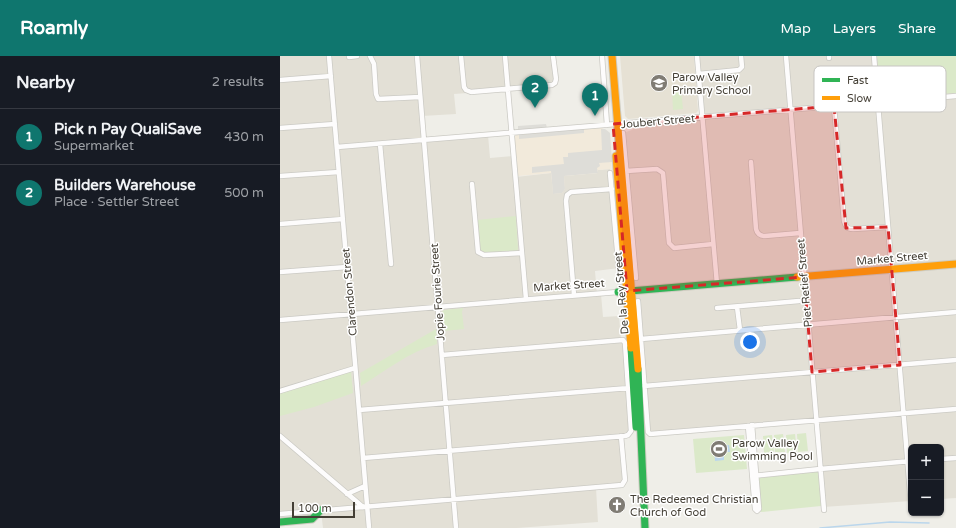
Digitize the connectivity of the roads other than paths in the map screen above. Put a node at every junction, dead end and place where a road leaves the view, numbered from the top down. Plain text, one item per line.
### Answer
1 (329, 56) edge
2 (357, 56) edge
3 (370, 56) edge
4 (417, 56) edge
5 (461, 56) edge
6 (505, 56) edge
7 (553, 56) edge
8 (602, 56) edge
9 (608, 56) edge
10 (612, 56) edge
11 (697, 56) edge
12 (741, 56) edge
13 (786, 56) edge
14 (874, 56) edge
15 (349, 57) edge
16 (875, 66) edge
17 (699, 74) junction
18 (331, 76) junction
19 (280, 80) edge
20 (508, 89) junction
21 (956, 96) edge
22 (420, 97) junction
23 (946, 97) edge
24 (814, 108) edge
25 (790, 110) junction
26 (835, 112) edge
27 (879, 112) edge
28 (702, 117) junction
29 (335, 124) junction
30 (613, 124) junction
31 (280, 128) edge
32 (512, 133) junction
33 (623, 133) dead end
34 (424, 140) junction
35 (380, 144) junction
36 (337, 147) junction
37 (751, 162) dead end
38 (339, 172) junction
39 (626, 172) junction
40 (610, 173) dead end
41 (280, 176) edge
42 (472, 184) dead end
43 (612, 189) junction
44 (343, 219) junction
45 (280, 224) edge
46 (888, 227) junction
47 (800, 233) junction
48 (713, 244) junction
49 (522, 252) junction
50 (391, 264) dead end
51 (956, 264) edge
52 (347, 267) junction
53 (892, 270) junction
54 (280, 272) edge
55 (804, 277) junction
56 (636, 278) dead end
57 (620, 282) dead end
58 (717, 284) junction
59 (630, 291) junction
60 (618, 292) joint
61 (574, 295) junction
62 (526, 299) junction
63 (638, 301) dead end
64 (799, 301) dead end
65 (438, 306) junction
66 (737, 307) junction
67 (717, 308) dead end
68 (956, 312) edge
69 (351, 314) junction
70 (896, 317) junction
71 (280, 320) edge
72 (808, 325) junction
73 (740, 330) junction
74 (641, 338) junction
75 (442, 355) junction
76 (956, 360) edge
77 (900, 365) junction
78 (355, 368) junction
79 (812, 372) junction
80 (644, 386) junction
81 (629, 388) junction
82 (280, 391) edge
83 (446, 403) junction
84 (956, 409) edge
85 (359, 410) junction
86 (904, 413) junction
87 (816, 420) junction
88 (750, 425) junction
89 (280, 436) edge
90 (621, 436) junction
91 (450, 450) junction
92 (908, 451) edge
93 (363, 458) junction
94 (956, 458) edge
95 (944, 459) edge
96 (908, 461) edge
97 (820, 468) junction
98 (754, 476) junction
99 (365, 486) junction
100 (347, 494) junction
101 (454, 499) junction
102 (365, 507) junction
103 (321, 510) junction
104 (824, 510) dead end
105 (280, 514) edge
106 (280, 522) edge
107 (369, 528) edge
108 (456, 528) edge
109 (642, 528) edge
110 (646, 528) edge

1 - 18 street, Clarendon Street
2 - 15 street
3 - 22 street
4 - 22 street, Jopie Fourie Street
5 - 20 street
6 - 20 street
7 - 20 street
8 - 30 street, De la Rey Street
9 - 30 main road, De la Rey Street
10 - 30 main road, De la Rey Street
11 - 17 street
12 - 17 street
13 - 25 street, Piet Retief Street
14 - 16 street
17 - 28 street
18 - 19 street
18 - 29 street, Clarendon Street
20 - 32 street
21 - 23 street, Joubert Street
22 - 34 street, Jopie Fourie Street
24 - 25 street, Joubert Street
25 - 28 street, Joubert Street
25 - 47 street, Piet Retief Street
26 - 46 street
27 - 46 street
28 - 30 street, Joubert Street
28 - 48 street
29 - 31 street
29 - 36 street, Clarendon Street
30 - 32 street, Joubert Street
30 - 59 main road, De la Rey Street
32 - 34 street, Joubert Street
32 - 49 street
33 - 39 street, De la Rey Street
34 - 35 street, Joubert Street
34 - 65 street, Jopie Fourie Street
35 - 36 street, Joubert Street
35 - 50 street
36 - 38 street, Clarendon Street
37 - 47 street
38 - 41 street
38 - 44 street, Clarendon Street
39 - 48 street
39 - 56 street, De la Rey Street
40 - 43 street, De la Rey Street
42 - 49 street
43 - 57 street, De la Rey Street
43 - 61 street
44 - 45 street
44 - 52 street, Clarendon Street
46 - 53 street
47 - 55 street, Piet Retief Street
48 - 58 street
49 - 62 street
51 - 53 main road, Market Street
52 - 54 street
52 - 69 street, Clarendon Street
53 - 55 main road, Market Street
53 - 70 street
55 - 58 main road, Market Street
55 - 72 street, Piet Retief Street
58 - 59 main road, Market Street
59 - 60 main road, Market Street
59 - 109 main road, De la Rey Street
59 - 110 main road, De la Rey Street
60 - 61 street, Market Street
61 - 62 street, Market Street
62 - 65 street, Market Street
63 - 74 street, De la Rey Street
64 - 66 street
65 - 69 street, Market Street
65 - 75 street, Jopie Fourie Street
66 - 67 street
66 - 73 street
68 - 70 street
69 - 71 street, Market Street
69 - 78 street, Clarendon Street
70 - 72 street
70 - 77 street
72 - 73 street
72 - 79 street, Piet Retief Street
73 - 74 street
74 - 80 street, De la Rey Street
75 - 81 street, De la Rey Street
75 - 83 street, Jopie Fourie Street
76 - 77 street
77 - 79 street
77 - 86 street
78 - 82 street
78 - 85 street, Clarendon Street
79 - 80 street
79 - 87 street, Piet Retief Street
80 - 88 street, De la Rey Street
81 - 83 street
81 - 90 street, De la Rey Street
83 - 85 street
83 - 91 street, Jopie Fourie Street
84 - 86 street
85 - 93 street, Clarendon Street
86 - 87 street
86 - 92 street
87 - 88 street
87 - 97 street, Piet Retief Street
88 - 98 street
89 - 100 street
90 - 91 street
90 - 101 street
91 - 93 street
91 - 101 street, Jopie Fourie Street
93 - 99 street, Clarendon Street
94 - 95 street
96 - 97 street
97 - 98 street
97 - 104 street, Piet Retief Street
98 - 98 street
99 - 100 street
99 - 102 street, Clarendon Street
100 - 102 street
101 - 102 street
101 - 108 street, Jopie Fourie Street
102 - 103 street
102 - 107 street, Clarendon Street
103 - 105 street
103 - 106 main road

